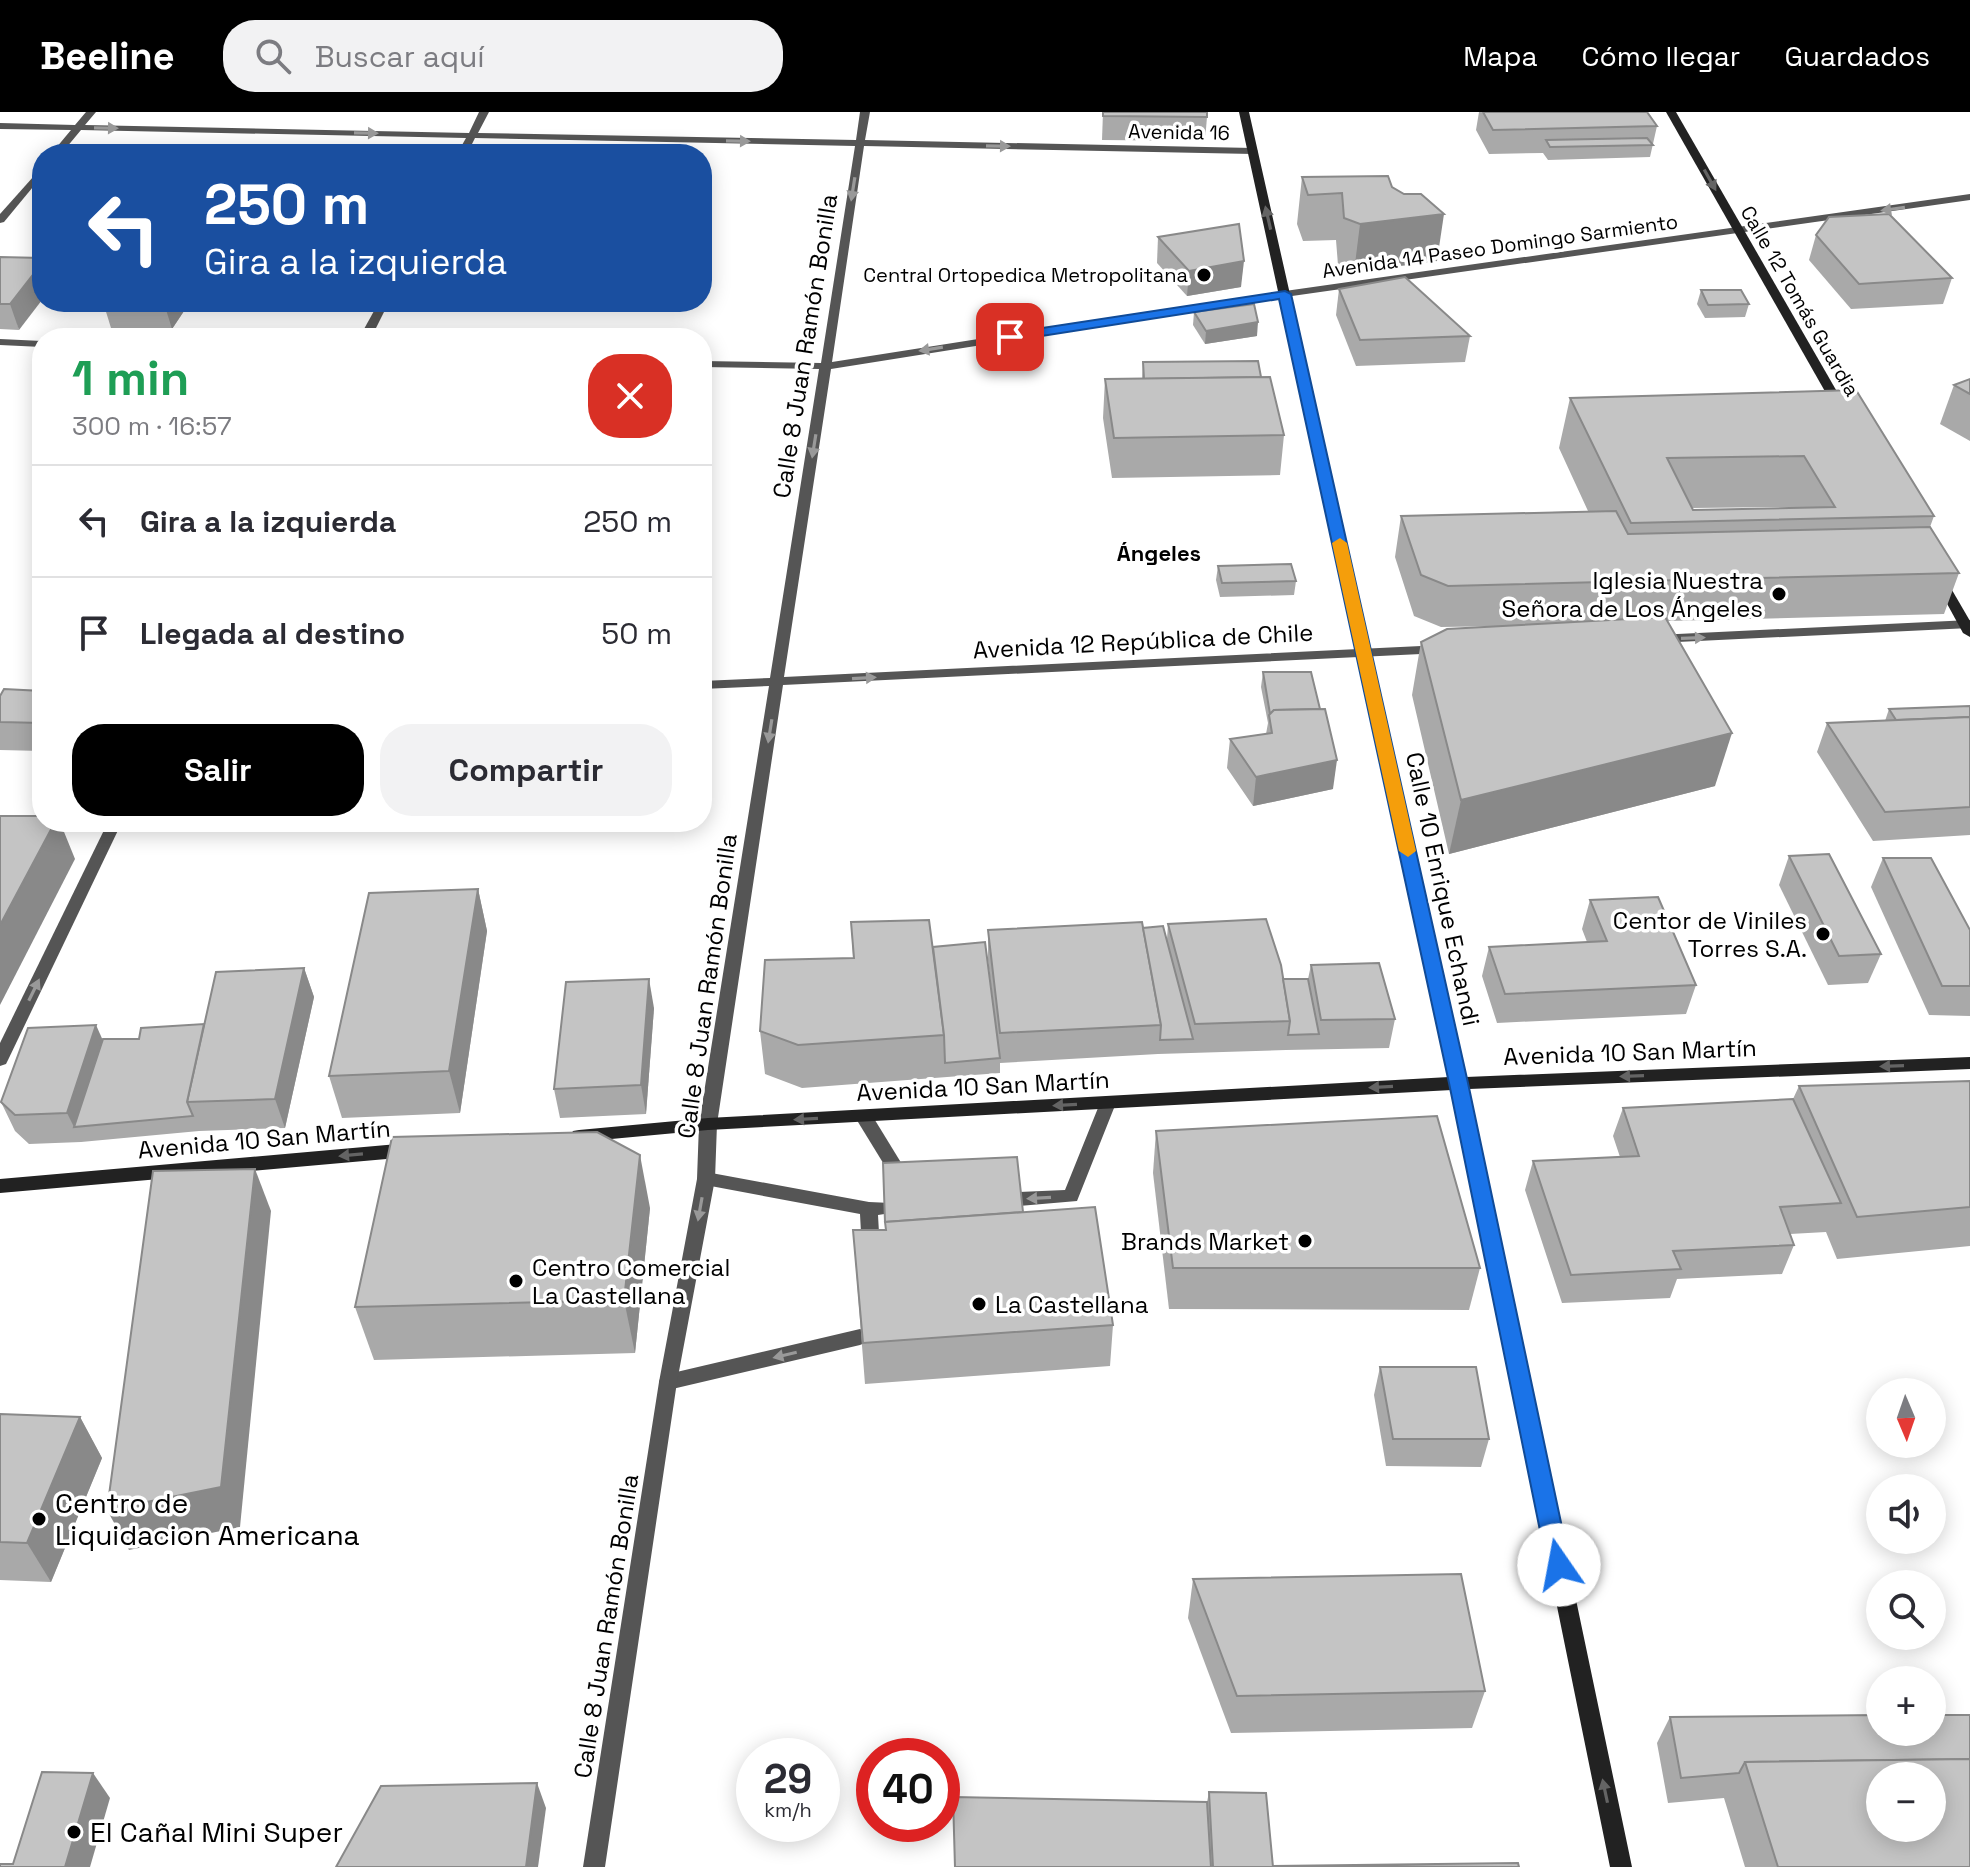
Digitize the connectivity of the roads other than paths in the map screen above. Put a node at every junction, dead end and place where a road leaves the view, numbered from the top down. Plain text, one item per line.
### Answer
1 (91, 112) edge
2 (484, 112) edge
3 (865, 112) edge
4 (1244, 112) edge
5 (1671, 112) edge
6 (0, 126) edge
7 (78, 128) junction
8 (472, 135) junction
9 (64, 144) edge
10 (467, 144) edge
11 (860, 144) junction
12 (1253, 151) junction
13 (32, 182) edge
14 (1970, 197) edge
15 (0, 220) edge
16 (1739, 231) junction
17 (1285, 294) junction
18 (0, 342) edge
19 (32, 344) edge
20 (712, 364) edge
21 (826, 366) junction
22 (1849, 422) edge
23 (1935, 572) edge
24 (1969, 628) edge
25 (1649, 640) edge
26 (1459, 648) edge
27 (1364, 652) junction
28 (777, 683) junction
29 (712, 685) edge
30 (110, 832) edge
31 (0, 1060) edge
32 (1970, 1063) edge
33 (1459, 1083) junction
34 (1108, 1103) junction
35 (864, 1117) junction
36 (708, 1124) junction
37 (566, 1137) edge
38 (425, 1149) edge
39 (706, 1179) junction
40 (0, 1186) edge
41 (909, 1190) edge
42 (1019, 1199) edge
43 (872, 1271) edge
44 (860, 1337) edge
45 (668, 1382) junction
46 (594, 1867) edge
47 (1621, 1867) edge

1 - 7 street
2 - 8 street
3 - 11 street, Calle 8 Juan Ramón Bonilla
4 - 12 street, Calle 10 Enrique Echandi
5 -> 16 street, Calle 12 Tomás Guardia
6 - 7 street, Avenida 16
7 -> 8 street, Avenida 16
7 - 9 street
8 - 10 street
8 -> 11 street, Avenida 16
11 -> 12 street, Avenida 16
11 -> 21 street, Calle 8 Juan Ramón Bonilla
17 -> 12 street, Calle 10 Enrique Echandi
13 - 15 street
14 -> 16 street, Avenida 14 Paseo Domingo Sarmiento
16 - 17 street, Avenida 14 Paseo Domingo Sarmiento
16 - 22 street, Calle 12 Tomás Guardia
17 -> 21 street, Avenida 14 Paseo Domingo Sarmiento
17 - 27 street, Calle 10 Enrique Echandi
18 - 19 street
20 - 21 street, Avenida 14 Paseo Domingo Sarmiento
21 -> 28 street, Calle 8 Juan Ramón Bonilla
23 - 24 street
25 -> 24 street
26 - 27 street, Avenida 12 República de Chile
28 -> 27 street, Avenida 12 República de Chile
27 - 33 street, Calle 10 Enrique Echandi
28 - 29 street, Avenida 12 República de Chile
28 -> 36 street, Calle 8 Juan Ramón Bonilla
31 -> 30 street
32 -> 33 street, Avenida 10 San Martín
33 -> 34 street, Avenida 10 San Martín
47 -> 33 street, Calle 10 Enrique Echandi
34 -> 35 street, Avenida 10 San Martín
34 -> 42 street
35 -> 36 street, Avenida 10 San Martín
35 - 41 street
36 - 37 street, Avenida 10 San Martín
36 - 39 street, Calle 8 Juan Ramón Bonilla
38 -> 40 street, Avenida 10 San Martín
39 - 43 street
39 -> 45 street, Calle 8 Juan Ramón Bonilla
44 -> 45 street
45 - 46 street, Calle 8 Juan Ramón Bonilla

